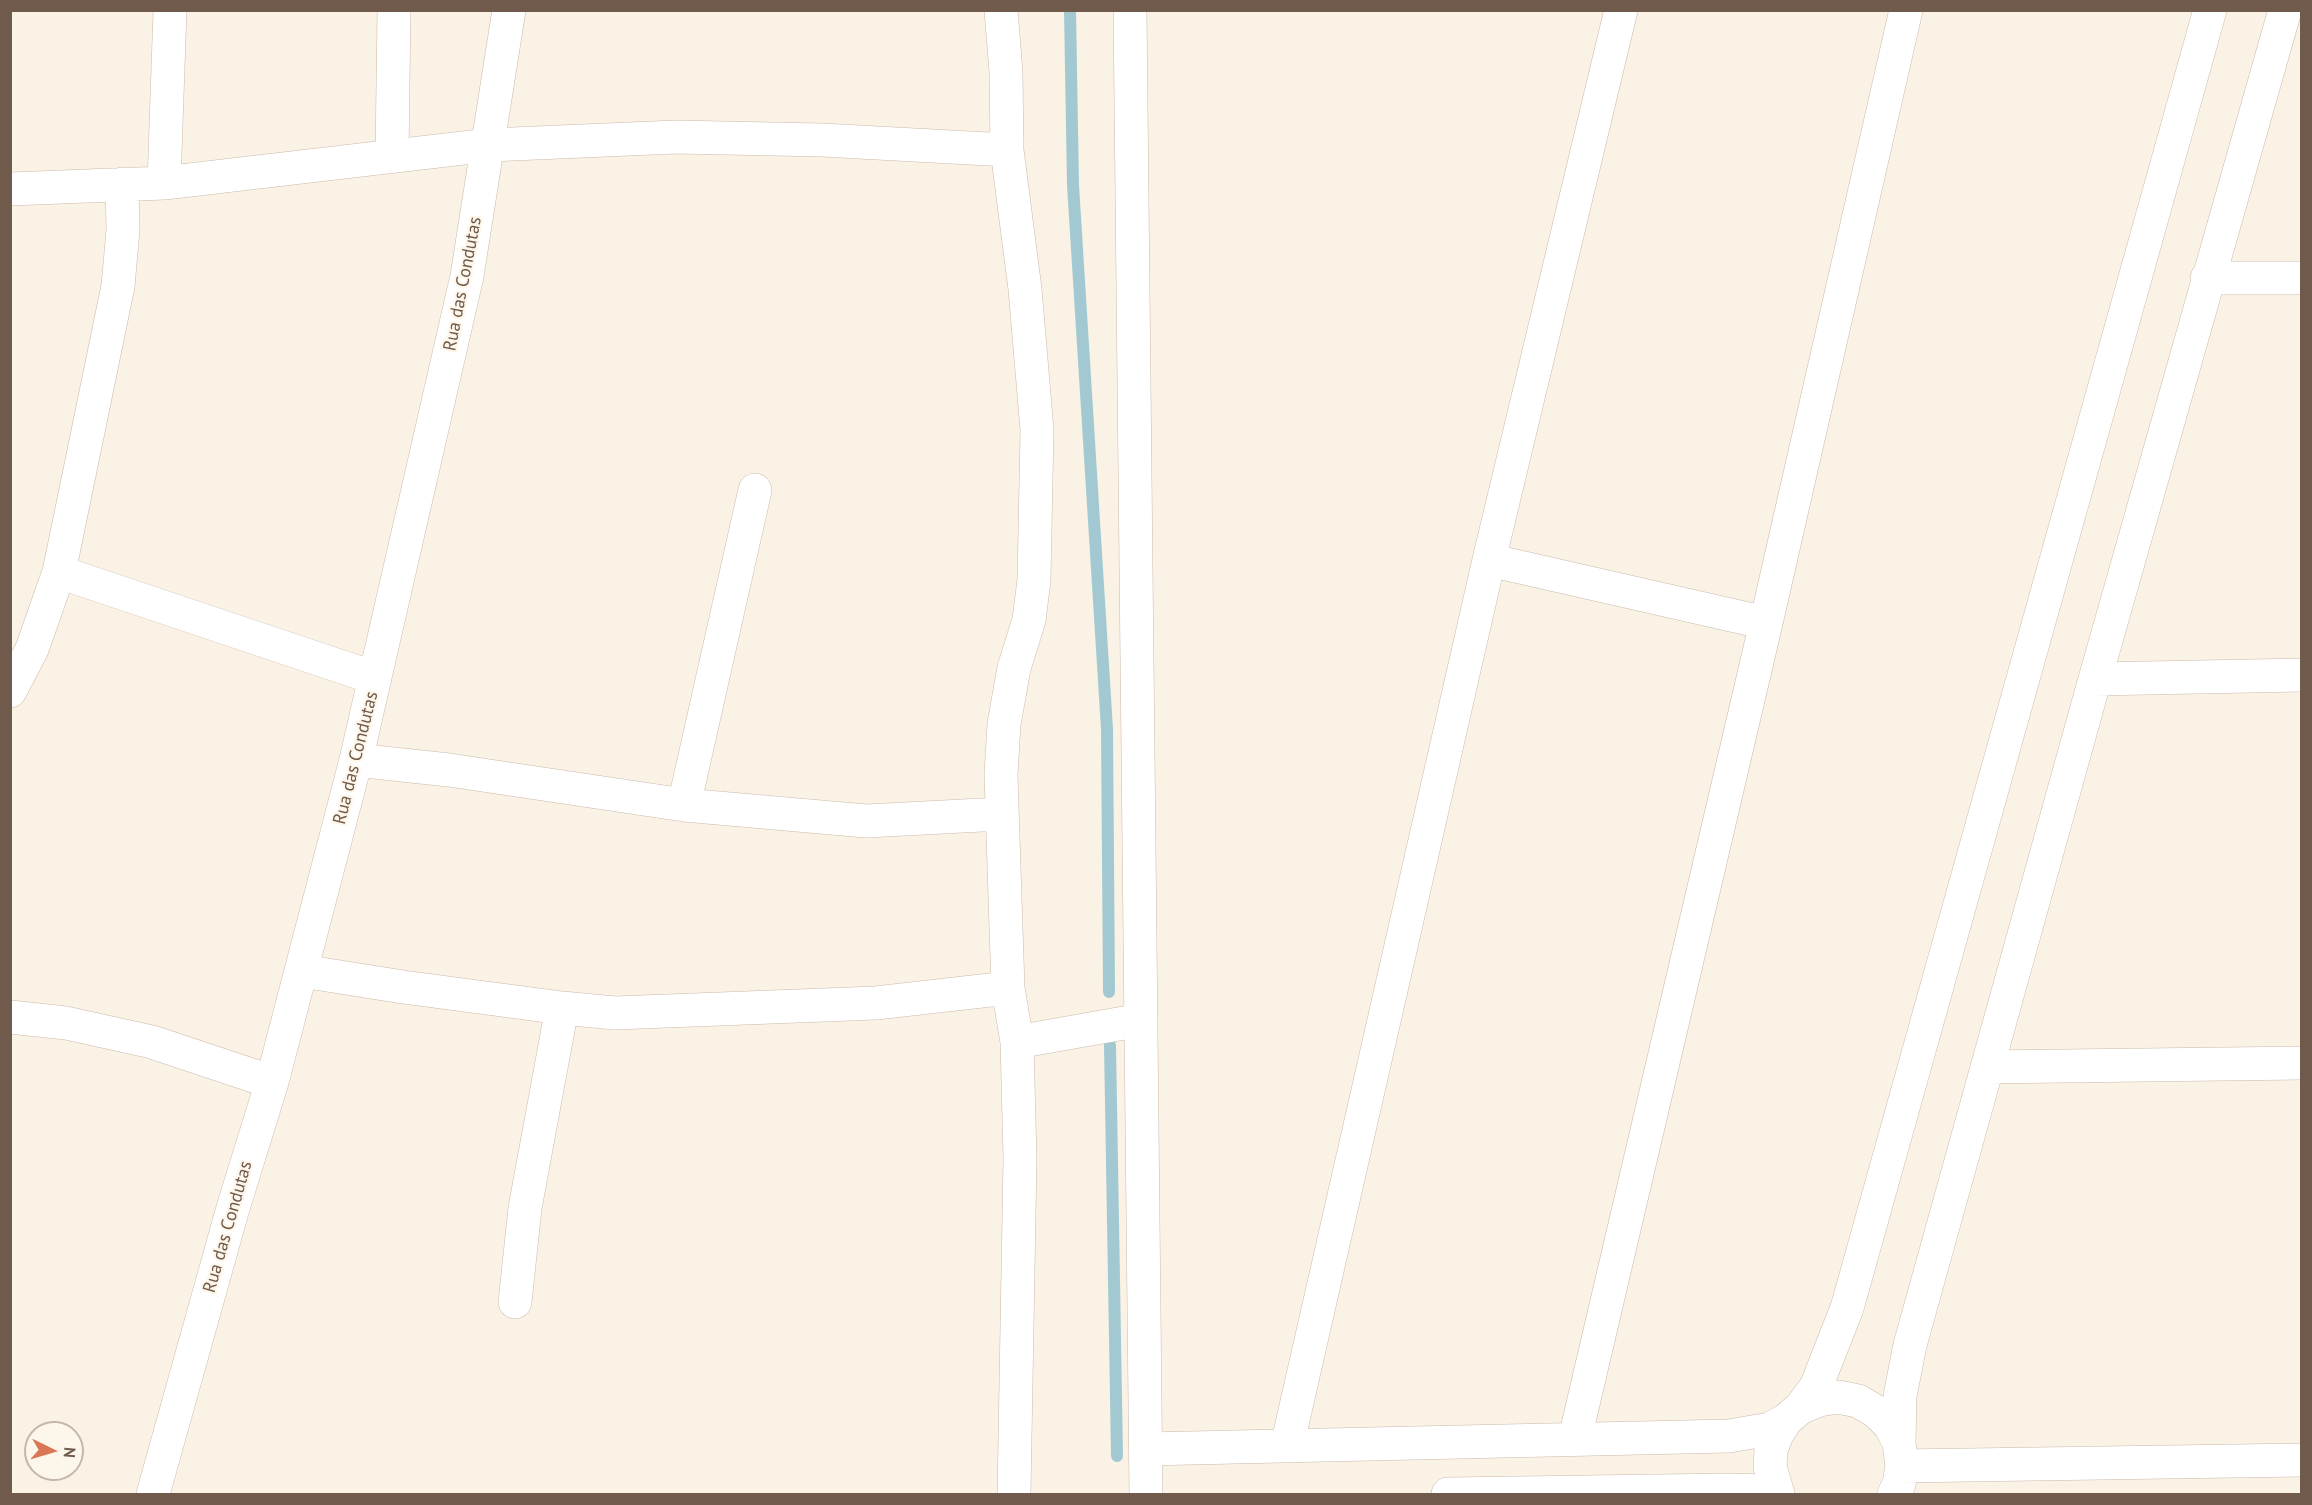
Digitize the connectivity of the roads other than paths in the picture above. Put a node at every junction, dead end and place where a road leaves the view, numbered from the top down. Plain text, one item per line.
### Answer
1 (170, 10) edge
2 (394, 10) edge
3 (509, 10) edge
4 (1001, 10) edge
5 (1130, 10) edge
6 (1621, 10) edge
7 (1906, 10) edge
8 (2210, 10) edge
9 (2285, 10) edge
10 (489, 145) junction
11 (1007, 150) junction
12 (392, 156) junction
13 (164, 183) junction
14 (122, 184) junction
15 (10, 189) edge
16 (2207, 278) junction
17 (2301, 278) edge
18 (755, 490) dead end
19 (1489, 560) junction
20 (59, 572) junction
21 (1766, 623) junction
22 (2301, 675) edge
23 (375, 678) junction
24 (2095, 679) junction
25 (10, 692) edge
26 (356, 760) junction
27 (684, 805) junction
28 (1001, 814) junction
29 (302, 971) junction
30 (1008, 988) junction
31 (562, 1008) junction
32 (10, 1017) edge
33 (1123, 1023) junction
34 (1017, 1042) junction
35 (2301, 1063) edge
36 (1987, 1067) junction
37 (272, 1082) junction
38 (515, 1302) dead end
39 (1793, 1414) junction
40 (1575, 1438) junction
41 (1287, 1446) junction
42 (1146, 1449) junction
43 (2301, 1460) edge
44 (1898, 1468) edge
45 (153, 1494) edge
46 (1014, 1494) edge
47 (1146, 1494) edge
48 (1448, 1494) edge
49 (1550, 1494) edge
50 (1772, 1494) edge
51 (1778, 1494) edge

1 - 13 street
2 - 12 street
3 - 10 street, Rua das Condutas
4 - 11 street
5 - 33 street
6 - 19 street
7 - 21 street
8 - 39 street
9 - 16 street
10 - 11 street
10 - 12 street
10 - 23 street, Rua das Condutas
11 - 28 street
12 - 13 street
13 - 14 street
14 - 15 street
14 - 20 street
16 - 17 street
16 - 24 street
18 - 27 street
19 - 21 street
19 - 41 street
20 - 23 street
20 - 25 street
21 - 40 street
22 - 24 street
23 - 26 street, Rua das Condutas
24 - 36 street
26 - 27 street
26 - 29 street, Rua das Condutas
27 - 28 street
28 - 30 street
29 - 31 street
29 - 37 street, Rua das Condutas
30 - 31 street
30 - 34 street
31 - 38 street
32 - 37 street
33 - 34 street
33 - 42 street
34 - 46 street
35 - 36 street
36 - 44 street
37 - 45 street, Rua das Condutas
39 - 40 street
39 - 44 street
39 - 51 street
40 - 41 street
41 - 42 street
42 - 47 street
43 - 44 street
48 - 49 street
49 - 50 street

